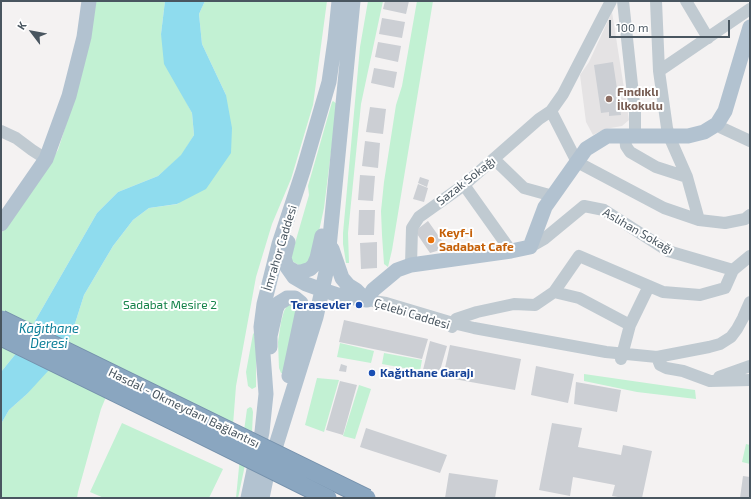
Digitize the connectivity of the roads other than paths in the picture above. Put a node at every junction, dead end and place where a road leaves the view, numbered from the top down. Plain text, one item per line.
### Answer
1 (89, 1) edge
2 (339, 1) edge
3 (352, 1) edge
4 (606, 1) edge
5 (611, 1) edge
6 (624, 1) edge
7 (656, 1) edge
8 (686, 1) edge
9 (744, 1) edge
10 (750, 8) edge
11 (750, 27) edge
12 (708, 38) junction
13 (659, 71) junction
14 (551, 111) junction
15 (717, 124) junction
16 (1, 131) edge
17 (630, 135) junction
18 (669, 136) junction
19 (750, 142) edge
20 (46, 159) junction
21 (494, 159) junction
22 (578, 162) junction
23 (687, 177) junction
24 (464, 185) junction
25 (335, 187) junction
26 (553, 196) junction
27 (292, 205) junction
28 (750, 215) edge
29 (699, 220) junction
30 (1, 224) edge
31 (330, 242) junction
32 (530, 247) junction
33 (511, 251) junction
34 (750, 256) edge
35 (411, 264) junction
36 (287, 267) junction
37 (733, 270) junction
38 (649, 286) junction
39 (323, 290) junction
40 (554, 292) junction
41 (367, 300) junction
42 (750, 302) edge
43 (750, 312) edge
44 (1, 319) edge
45 (453, 325) junction
46 (630, 325) junction
47 (1, 338) edge
48 (621, 356) junction
49 (658, 360) junction
50 (750, 366) edge
51 (710, 380) junction
52 (750, 380) edge
53 (266, 394) junction
54 (285, 416) junction
55 (248, 498) edge
56 (262, 498) edge
57 (328, 498) edge
58 (367, 498) edge

1 - 20 main road
2 - 27 main road, İmrahor Caddesi
3 - 25 main road
4 - 14 street, Sazak Sokağı
5 - 14 street, Sazak Sokağı
6 - 17 street
7 - 13 street
8 - 12 street
9 - 10 street
10 - 12 street
11 - 15 main road
12 - 13 street
13 - 18 street
14 - 21 street, Sazak Sokağı
14 - 22 street
15 - 18 main road
15 - 19 street
16 - 20 street
17 - 18 main road
17 - 22 main road
17 - 23 street
18 - 23 street
20 - 30 main road
21 - 24 street, Sazak Sokağı
21 - 26 street
22 - 26 main road
22 - 29 street
23 - 29 street
24 - 33 street
24 - 35 street, Sazak Sokağı
25 - 31 main road
25 - 36 main road
26 - 32 main road
27 - 36 main road
27 - 53 main road, İmrahor Caddesi
28 - 29 street
31 - 39 main road
31 - 41 main road
32 - 33 main road
32 - 37 street, Aslıhan Sokağı
33 - 35 main road
34 - 37 street
35 - 41 main road
36 - 39 main road
37 - 38 street
38 - 40 street
38 - 46 street
39 - 41 main road
39 - 54 main road
40 - 45 street
40 - 46 street
41 - 45 street, Çelebi Caddesi
42 - 49 street, Çelebi Caddesi
43 - 49 street, Çelebi Caddesi
44 - 58 highway, Hasdal - Okmeydanı Bağlantısı, bridge
45 - 48 street, Çelebi Caddesi
46 - 48 street
47 - 57 highway, Hasdal - Okmeydanı Bağlantısı, bridge
48 - 49 street, Çelebi Caddesi
49 - 51 street
50 - 51 street
51 - 52 street
53 - 54 main road
53 - 55 main road, İmrahor Caddesi
54 - 56 main road

